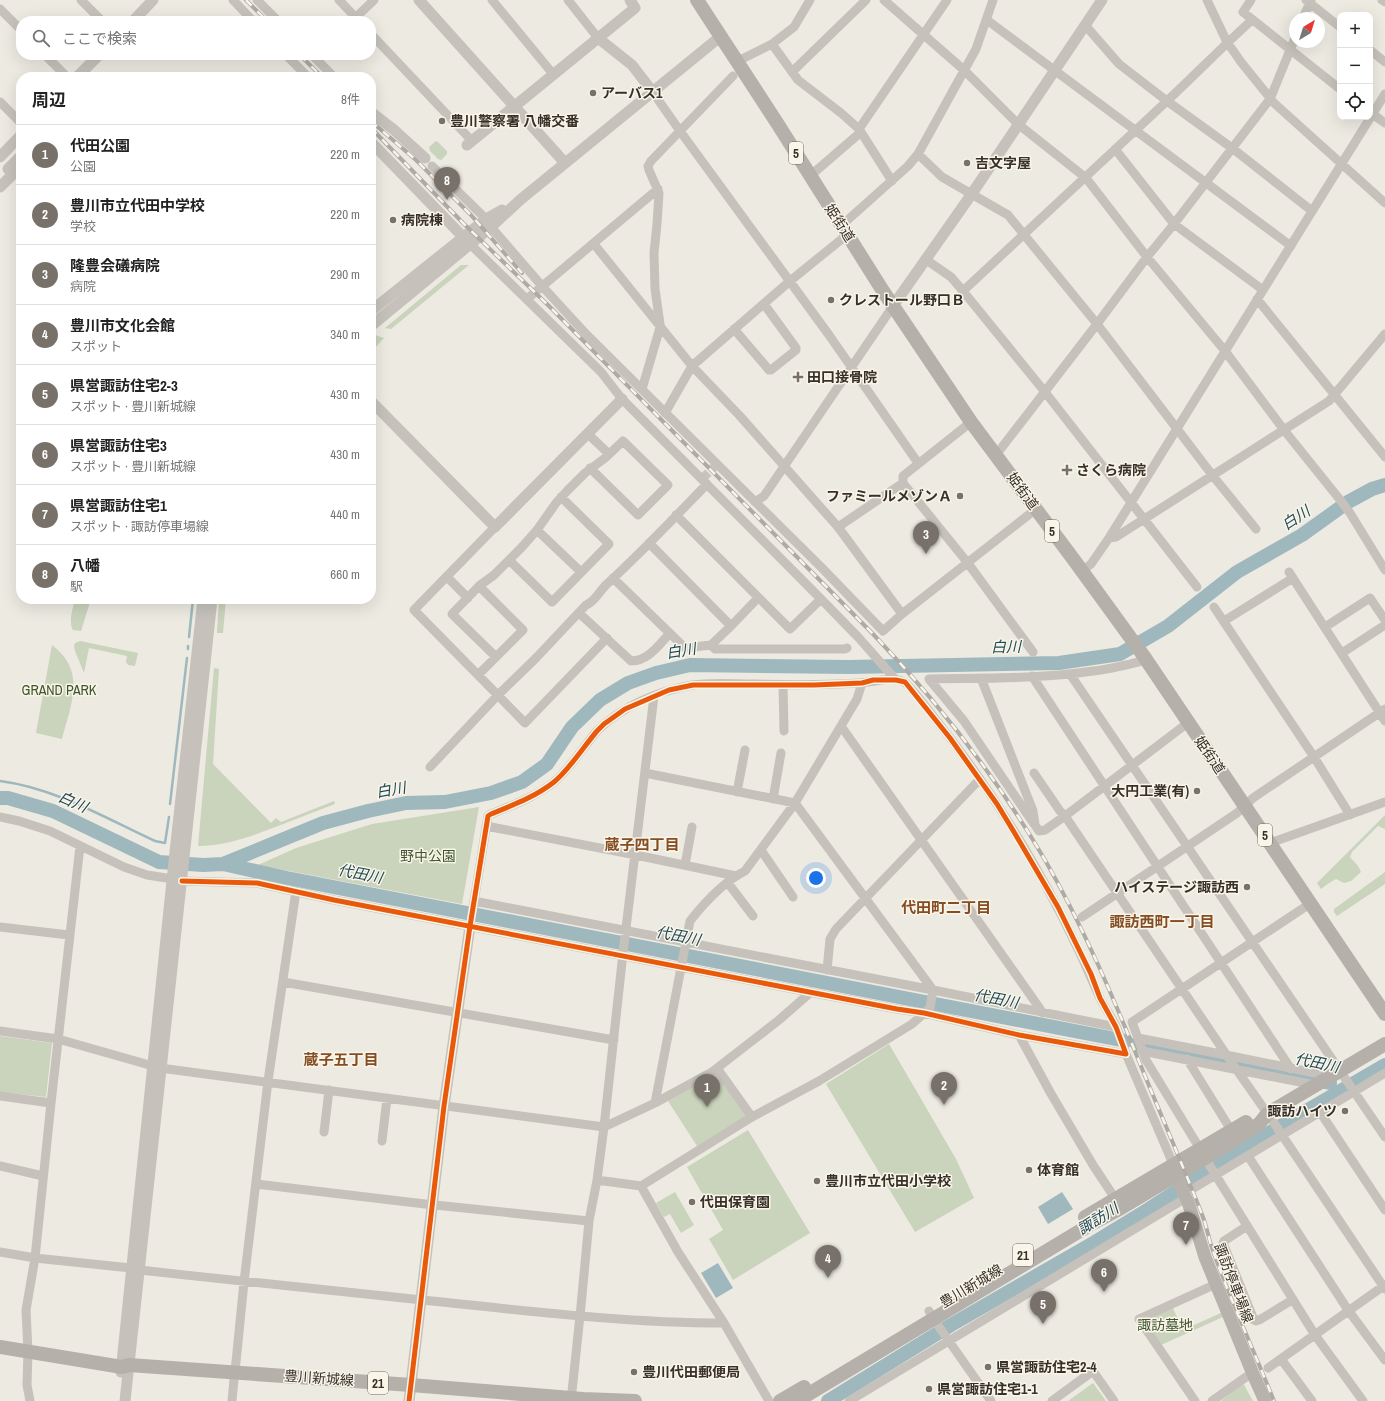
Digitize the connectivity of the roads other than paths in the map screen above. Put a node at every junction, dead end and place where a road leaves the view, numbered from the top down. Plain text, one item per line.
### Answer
1 (81, 0) edge
2 (153, 0) edge
3 (233, 0) edge
4 (257, 0) edge
5 (339, 0) edge
6 (374, 0) edge
7 (419, 0) edge
8 (492, 0) edge
9 (568, 0) edge
10 (630, 0) edge
11 (697, 0) edge
12 (810, 0) edge
13 (866, 0) edge
14 (884, 0) edge
15 (947, 0) edge
16 (993, 0) edge
17 (1102, 0) edge
18 (1207, 0) edge
19 (1251, 0) edge
20 (1382, 0) edge
21 (1309, 1) edge
22 (1385, 2) edge
23 (0, 9) edge
24 (1305, 12) edge
25 (97, 16) edge
26 (137, 16) edge
27 (248, 16) edge
28 (273, 16) edge
29 (353, 16) edge
30 (360, 16) edge
31 (987, 20) junction
32 (1252, 20) junction
33 (1337, 24) edge
34 (16, 25) edge
35 (1085, 25) junction
36 (923, 34) junction
37 (721, 36) junction
38 (598, 38) junction
39 (376, 40) edge
40 (1227, 42) junction
41 (772, 44) junction
42 (1290, 50) junction
43 (1373, 52) edge
44 (50, 60) edge
45 (94, 60) edge
46 (291, 60) edge
47 (318, 60) edge
48 (738, 61) junction
49 (1385, 62) edge
50 (1054, 69) junction
51 (964, 70) junction
52 (61, 72) edge
53 (82, 72) edge
54 (303, 72) edge
55 (329, 72) edge
56 (792, 72) junction
57 (553, 74) junction
58 (733, 76) dead end
59 (1337, 86) edge
60 (652, 91) junction
61 (1385, 94) edge
62 (1270, 99) junction
63 (1167, 101) junction
64 (0, 102) edge
65 (514, 106) junction
66 (1373, 110) edge
67 (1373, 114) edge
68 (376, 116) edge
69 (16, 117) edge
70 (1367, 120) edge
71 (1385, 123) edge
72 (1018, 124) junction
73 (860, 130) junction
74 (1135, 130) junction
75 (680, 131) junction
76 (16, 140) edge
77 (469, 143) joint
78 (376, 147) edge
79 (1232, 148) junction
80 (1115, 149) junction
81 (918, 154) junction
82 (0, 157) edge
83 (16, 161) edge
84 (429, 162) joint
85 (565, 163) junction
86 (1341, 164) junction
87 (16, 171) edge
88 (810, 176) junction
89 (0, 177) edge
90 (1086, 178) junction
91 (892, 181) junction
92 (1205, 183) junction
93 (0, 187) edge
94 (658, 189) junction
95 (971, 195) junction
96 (1385, 203) edge
97 (1312, 211) junction
98 (488, 223) junction
99 (1174, 224) junction
100 (845, 230) junction
101 (1024, 234) junction
102 (467, 241) junction
103 (594, 244) junction
104 (1291, 246) junction
105 (1147, 257) junction
106 (925, 259) junction
107 (790, 281) junction
108 (542, 286) junction
109 (1263, 290) junction
110 (963, 291) junction
111 (527, 299) junction
112 (1257, 299) junction
113 (764, 304) junction
114 (894, 306) junction
115 (376, 307) edge
116 (376, 322) edge
117 (660, 324) junction
118 (1098, 324) junction
119 (734, 329) junction
120 (1385, 334) edge
121 (1225, 351) junction
122 (692, 366) junction
123 (851, 368) junction
124 (642, 389) junction
125 (1045, 392) junction
126 (1335, 395) junction
127 (622, 399) junction
128 (376, 406) edge
129 (665, 413) junction
130 (971, 422) junction
131 (1177, 427) junction
132 (1284, 430) junction
133 (588, 434) junction
134 (609, 454) junction
135 (996, 455) junction
136 (1385, 457) edge
137 (918, 463) junction
138 (784, 465) junction
139 (590, 468) junction
140 (1213, 476) junction
141 (902, 482) junction
142 (707, 484) junction
143 (561, 497) junction
144 (755, 502) junction
145 (1131, 502) junction
146 (1036, 509) junction
147 (676, 515) junction
148 (1144, 518) junction
149 (496, 527) junction
150 (838, 527) junction
151 (1256, 529) dead end
152 (537, 530) junction
153 (1109, 538) junction
154 (649, 543) junction
155 (509, 560) junction
156 (967, 562) junction
157 (1385, 570) edge
158 (1082, 571) junction
159 (580, 572) junction
160 (447, 576) junction
161 (613, 578) junction
162 (479, 586) junction
163 (1197, 587) dead end
164 (468, 598) junction
165 (758, 598) junction
166 (821, 599) junction
167 (202, 604) edge
168 (211, 604) edge
169 (1214, 607) dead end
170 (579, 613) junction
171 (902, 614) junction
172 (1385, 620) edge
173 (1224, 621) junction
174 (1385, 625) edge
175 (731, 626) junction
176 (1325, 626) junction
177 (669, 634) junction
178 (607, 638) junction
179 (711, 645) junction
180 (847, 648) dead end
181 (1033, 652) dead end
182 (1342, 653) junction
183 (190, 654) dead end
184 (496, 657) junction
185 (1145, 658) junction
186 (478, 675) junction
187 (1032, 676) junction
188 (1072, 677) dead end
189 (894, 678) junction
190 (981, 678) junction
191 (862, 683) junction
192 (784, 684) junction
193 (498, 695) junction
194 (654, 696) junction
195 (1382, 711) edge
196 (1385, 721) edge
197 (1189, 722) junction
198 (841, 726) junction
199 (784, 731) dead end
200 (187, 750) junction
201 (745, 750) dead end
202 (782, 754) dead end
203 (1314, 757) junction
204 (1132, 765) junction
205 (430, 767) dead end
206 (644, 773) junction
207 (1034, 774) dead end
208 (980, 779) junction
209 (1104, 786) junction
210 (737, 792) junction
211 (773, 799) junction
212 (1385, 802) edge
213 (795, 804) junction
214 (1245, 806) junction
215 (1350, 815) junction
216 (1065, 816) junction
217 (0, 818) edge
218 (1035, 825) junction
219 (486, 826) junction
220 (692, 828) dead end
221 (922, 840) junction
222 (1270, 843) junction
223 (80, 846) junction
224 (1188, 846) junction
225 (761, 850) junction
226 (180, 852) junction
227 (636, 855) junction
228 (684, 865) junction
229 (1158, 866) junction
230 (177, 876) junction
231 (736, 876) junction
232 (728, 883) junction
233 (296, 892) junction
234 (1118, 894) junction
235 (793, 897) dead end
236 (865, 897) junction
237 (1311, 903) junction
238 (474, 904) junction
239 (753, 916) dead end
240 (1082, 917) dead end
241 (471, 924) junction
242 (0, 927) edge
243 (626, 933) junction
244 (69, 935) junction
245 (1252, 943) junction
246 (686, 944) junction
247 (623, 954) junction
248 (1221, 963) junction
249 (682, 965) junction
250 (827, 970) junction
251 (283, 982) junction
252 (1182, 988) junction
253 (811, 992) junction
254 (932, 992) junction
255 (927, 1011) junction
256 (458, 1012) junction
257 (1043, 1013) junction
258 (1385, 1014) edge
259 (1116, 1027) junction
260 (0, 1031) edge
261 (1019, 1035) junction
262 (58, 1039) junction
263 (614, 1040) junction
264 (1140, 1044) junction
265 (1385, 1044) edge
266 (1126, 1054) junction
267 (1187, 1059) junction
268 (1231, 1062) junction
269 (157, 1067) junction
270 (717, 1068) junction
271 (1291, 1069) junction
272 (1385, 1073) edge
273 (1338, 1076) junction
274 (268, 1081) junction
275 (1315, 1085) junction
276 (329, 1090) junction
277 (1354, 1091) junction
278 (0, 1096) edge
279 (387, 1098) junction
280 (51, 1102) junction
281 (655, 1103) junction
282 (444, 1106) junction
283 (1320, 1112) junction
284 (752, 1117) junction
285 (1271, 1119) junction
286 (604, 1127) junction
287 (1231, 1130) junction
288 (324, 1132) dead end
289 (1281, 1135) junction
290 (1385, 1137) edge
291 (382, 1140) dead end
292 (1204, 1156) junction
293 (1248, 1156) junction
294 (0, 1166) edge
295 (1175, 1173) junction
296 (1216, 1175) junction
297 (43, 1176) junction
298 (597, 1180) junction
299 (256, 1184) junction
300 (641, 1186) junction
301 (1188, 1194) junction
302 (1119, 1203) junction
303 (432, 1204) junction
304 (1385, 1210) edge
305 (589, 1221) junction
306 (1247, 1226) junction
307 (0, 1252) edge
308 (35, 1258) junction
309 (135, 1269) junction
310 (244, 1282) junction
311 (1216, 1284) junction
312 (1384, 1287) edge
313 (421, 1300) junction
314 (1292, 1300) junction
315 (1348, 1310) junction
316 (580, 1317) junction
317 (933, 1318) junction
318 (724, 1323) junction
319 (1314, 1335) junction
320 (946, 1338) junction
321 (0, 1347) edge
322 (28, 1351) junction
323 (1281, 1359) junction
324 (1385, 1360) edge
325 (126, 1368) junction
326 (1268, 1368) dead end
327 (1253, 1374) junction
328 (235, 1376) junction
329 (410, 1393) edge
330 (571, 1399) edge
331 (30, 1401) edge
332 (117, 1401) edge
333 (125, 1401) edge
334 (232, 1401) edge
335 (527, 1401) edge
336 (635, 1401) edge
337 (769, 1401) edge
338 (780, 1401) edge
339 (797, 1401) edge
340 (849, 1401) edge
341 (991, 1401) edge
342 (1052, 1401) edge
343 (1114, 1401) edge
344 (1195, 1401) edge
345 (1212, 1401) edge
346 (1265, 1401) edge
347 (1312, 1401) edge
348 (1363, 1401) edge

1 - 25 street
2 - 26 street
3 - 27 street
4 - 28 street
5 - 29 street
6 - 30 street
7 - 65 street
8 - 57 street
9 - 38 street
10 - 38 street
11 - 37 main road, 姫街道 / 5
12 - 41 street
13 - 56 street
14 - 36 street
15 - 36 street
16 - 31 street
17 - 35 street
18 - 40 street
19 - 32 street
20 - 22 street
21 - 24 street
21 - 33 street
23 - 34 street
31 - 50 street
31 - 51 street
32 - 40 street
32 - 42 street
35 - 50 street
35 - 63 street
36 - 51 street
36 - 73 street
37 - 48 main road, 姫街道 / 5
37 - 60 street
38 - 57 street
38 - 60 street
39 - 77 street
40 - 62 street
40 - 63 street
41 - 48 street
41 - 56 street
42 - 59 street
42 - 62 street
43 - 49 street
44 - 52 street
45 - 53 street
46 - 54 street
47 - 55 street
48 - 88 main road, 姫街道 / 5
50 - 72 street
50 - 74 street
51 - 72 street
51 - 81 street
56 - 73 street
57 - 65 street
58 - 75 street
60 - 75 street
60 - 85 street
61 - 66 street
62 - 79 street
62 - 86 street
63 - 74 street
63 - 79 street
64 - 69 street
65 - 77 street
65 - 85 street
67 - 71 street
68 - 84 street
70 - 86 street
72 - 90 street
72 - 95 street
73 - 88 street
73 - 91 street
74 - 80 street
74 - 92 street
75 - 94 street
75 - 107 street
76 - 82 street
78 - 102 street
79 - 92 street
79 - 97 street
80 - 90 street
80 - 99 street
81 - 91 street
81 - 95 street
83 - 89 street
84 - 98 street
85 - 98 street
86 - 96 street
86 - 97 street
87 - 93 street
88 - 100 main road, 姫街道 / 5
90 - 101 street
90 - 105 street
91 - 100 street
92 - 99 street
92 - 104 street
94 - 103 street
94 - 117 street
95 - 101 street
95 - 106 street
97 - 104 street
98 - 102 street
98 - 108 street
99 - 105 street
99 - 109 street
100 - 107 street
100 - 114 main road, 姫街道 / 5
101 - 110 street
101 - 118 street
102 - 111 street
102 - 115 street
102 - 116 street
103 - 108 street
103 - 117 street
104 - 109 street
105 - 118 street
105 - 121 street
106 - 110 street
106 - 114 street
107 - 113 street
107 - 123 street
108 - 111 street
108 - 124 street
109 - 112 street
110 - 125 street
111 - 127 street
112 - 121 street
112 - 126 street
113 - 119 street
113 - 119 street
114 - 123 street
114 - 130 main road, 姫街道 / 5
117 - 122 street
117 - 124 street
118 - 125 street
118 - 131 street
119 - 122 street
120 - 126 street
121 - 131 street
121 - 132 street
122 - 129 street
122 - 138 street
123 - 137 street
123 - 138 street
124 - 129 street
125 - 135 street
125 - 145 street
126 - 132 street
126 - 136 street
127 - 133 street
127 - 142 street
128 - 149 street
129 - 144 street
130 - 135 main road, 姫街道 / 5
130 - 137 street
131 - 140 street
131 - 145 street
132 - 140 street
132 - 157 street
133 - 134 street
133 - 149 street
134 - 139 street
134 - 139 street
135 - 146 main road, 姫街道 / 5
137 - 141 street
138 - 144 street
138 - 150 street
139 - 143 street
140 - 148 street
140 - 151 street
141 - 150 street
141 - 156 street
142 - 147 street
142 - 166 street
143 - 152 street
143 - 159 street
144 - 171 street
145 - 148 street
145 - 153 street
146 - 156 street
146 - 158 main road, 姫街道 / 5
147 - 154 street
147 - 165 street
148 - 153 street
148 - 163 street
149 - 160 street
150 - 171 street
152 - 155 street
152 - 159 street
153 - 158 street
154 - 161 street
154 - 175 street
155 - 159 street
155 - 162 street
156 - 171 street
156 - 181 street
158 - 185 main road, 姫街道 / 5
160 - 164 street
160 - 186 street
161 - 170 street
161 - 177 street
162 - 164 street
162 - 184 street
164 - 184 street
165 - 166 street
165 - 175 street
166 - 189 street
167 - 200 street
168 - 226 street
169 - 173 street
170 - 178 street
170 - 193 street
172 - 176 street
173 - 176 street
173 - 203 street
174 - 182 street
175 - 179 street
176 - 182 street
177 - 178 street
177 - 179 street
178 - 193 street
179 - 180 street
182 - 195 street
183 - 200 street
184 - 186 street
185 - 187 street
185 - 197 main road, 姫街道 / 5
186 - 193 street
187 - 190 street
187 - 209 street
188 - 204 street
189 - 191 street
189 - 208 street
190 - 218 street
190 - 218 street
191 - 192 street
191 - 198 street
192 - 194 street
192 - 199 street
193 - 205 street
194 - 206 street
194 - 219 street
195 - 196 street
195 - 203 street
197 - 204 street
197 - 214 main road, 姫街道 / 5
198 - 213 street
198 - 221 street
200 - 226 street
201 - 210 street
202 - 211 street
203 - 214 street
203 - 215 street
204 - 209 street
204 - 224 street
206 - 210 street
206 - 227 street
207 - 216 street
208 - 221 street
208 - 259 street
209 - 216 street
209 - 229 street
210 - 211 street
211 - 213 street
212 - 215 street
213 - 225 street
213 - 236 street
214 - 222 main road, 姫街道 / 5
214 - 224 street
215 - 222 street
216 - 218 street
216 - 234 street
217 - 223 street
219 - 227 street
219 - 238 street
220 - 228 street
221 - 236 street
221 - 257 street
222 - 237 main road, 姫街道 / 5
223 - 230 street
223 - 244 street
224 - 229 street
224 - 245 street
225 - 231 street
225 - 235 street
226 - 230 street
227 - 228 street
227 - 243 street
228 - 231 street
229 - 234 street
229 - 248 street
230 - 233 street
230 - 269 street
231 - 232 street
232 - 239 street
232 - 246 street
233 - 241 street
233 - 251 street
234 - 240 street
234 - 252 street
236 - 250 street
236 - 254 street
237 - 245 street
237 - 258 main road, 姫街道 / 5
238 - 241 street
238 - 243 street
241 - 247 street
241 - 256 street
242 - 244 street
243 - 246 street
243 - 247 street
244 - 262 street
245 - 248 street
245 - 273 street
246 - 249 street
246 - 250 street
247 - 249 street
247 - 263 street
248 - 252 street
248 - 271 street
249 - 253 street
249 - 281 street
250 - 254 street
251 - 256 street
251 - 274 street
252 - 264 street
252 - 268 street
253 - 255 street
253 - 270 street
254 - 255 street
254 - 257 street
255 - 261 street
255 - 284 street
256 - 263 street
256 - 282 street
257 - 259 street
259 - 266 street
260 - 262 street
261 - 266 street
261 - 302 street
262 - 269 street
262 - 280 street
263 - 286 street
264 - 267 street
264 - 268 street
264 - 292 street
265 - 273 main road, 豊川新城線 / 21
266 - 295 street
267 - 268 street
267 - 287 street
268 - 271 street
268 - 275 street
268 - 285 street
269 - 274 street
269 - 309 street
270 - 281 street
270 - 284 street
271 - 273 street
272 - 277 street
273 - 275 main road, 豊川新城線 / 21
273 - 277 street
274 - 276 street
274 - 299 street
275 - 285 main road, 豊川新城線 / 21
276 - 279 street
276 - 288 street
277 - 283 street
277 - 290 street
278 - 280 street
279 - 282 street
279 - 291 street
280 - 297 street
281 - 286 street
282 - 286 street
282 - 303 street
283 - 289 street
283 - 304 street
284 - 300 street
285 - 287 main road, 豊川新城線 / 21
285 - 289 street
285 - 292 main road, 豊川新城線 / 21
286 - 298 street
287 - 292 main road, 豊川新城線 / 21
289 - 293 street
289 - 312 street
292 - 295 main road, 豊川新城線 / 21
292 - 296 street
293 - 296 street
293 - 315 street
294 - 297 street
295 - 301 main road, 諏訪停車場線
295 - 302 main road, 豊川新城線 / 21
296 - 301 street
296 - 306 street
297 - 308 street
298 - 300 street
298 - 305 street
299 - 303 street
299 - 310 street
300 - 318 street
301 - 311 main road, 諏訪停車場線
301 - 320 street
302 - 317 main road, 豊川新城線 / 21
303 - 305 street
303 - 313 street
305 - 316 street
306 - 314 street
306 - 314 street
307 - 308 street
308 - 309 street
308 - 322 street
309 - 310 street
309 - 325 street
310 - 313 street
310 - 328 street
311 - 327 main road, 諏訪停車場線
311 - 344 street
312 - 315 street
313 - 316 street
313 - 329 street
314 - 319 street
315 - 319 street
315 - 324 street
316 - 318 street
316 - 330 street
317 - 320 street
317 - 338 main road, 豊川新城線 / 21
317 - 339 main road, 豊川新城線 / 21
318 - 337 street
319 - 323 street
319 - 348 street
320 - 340 street
320 - 341 street
321 - 322 main road, 豊川新城線 / 21
322 - 325 main road, 豊川新城線 / 21
322 - 331 street
323 - 326 street
323 - 347 street
325 - 328 main road, 豊川新城線 / 21
325 - 332 street
325 - 333 street
327 - 345 street
327 - 346 main road, 諏訪停車場線
328 - 329 main road, 豊川新城線 / 21
328 - 334 street
329 - 330 main road, 豊川新城線 / 21
329 - 335 main road, 豊川新城線 / 21
330 - 336 main road, 豊川新城線 / 21
342 - 343 street

